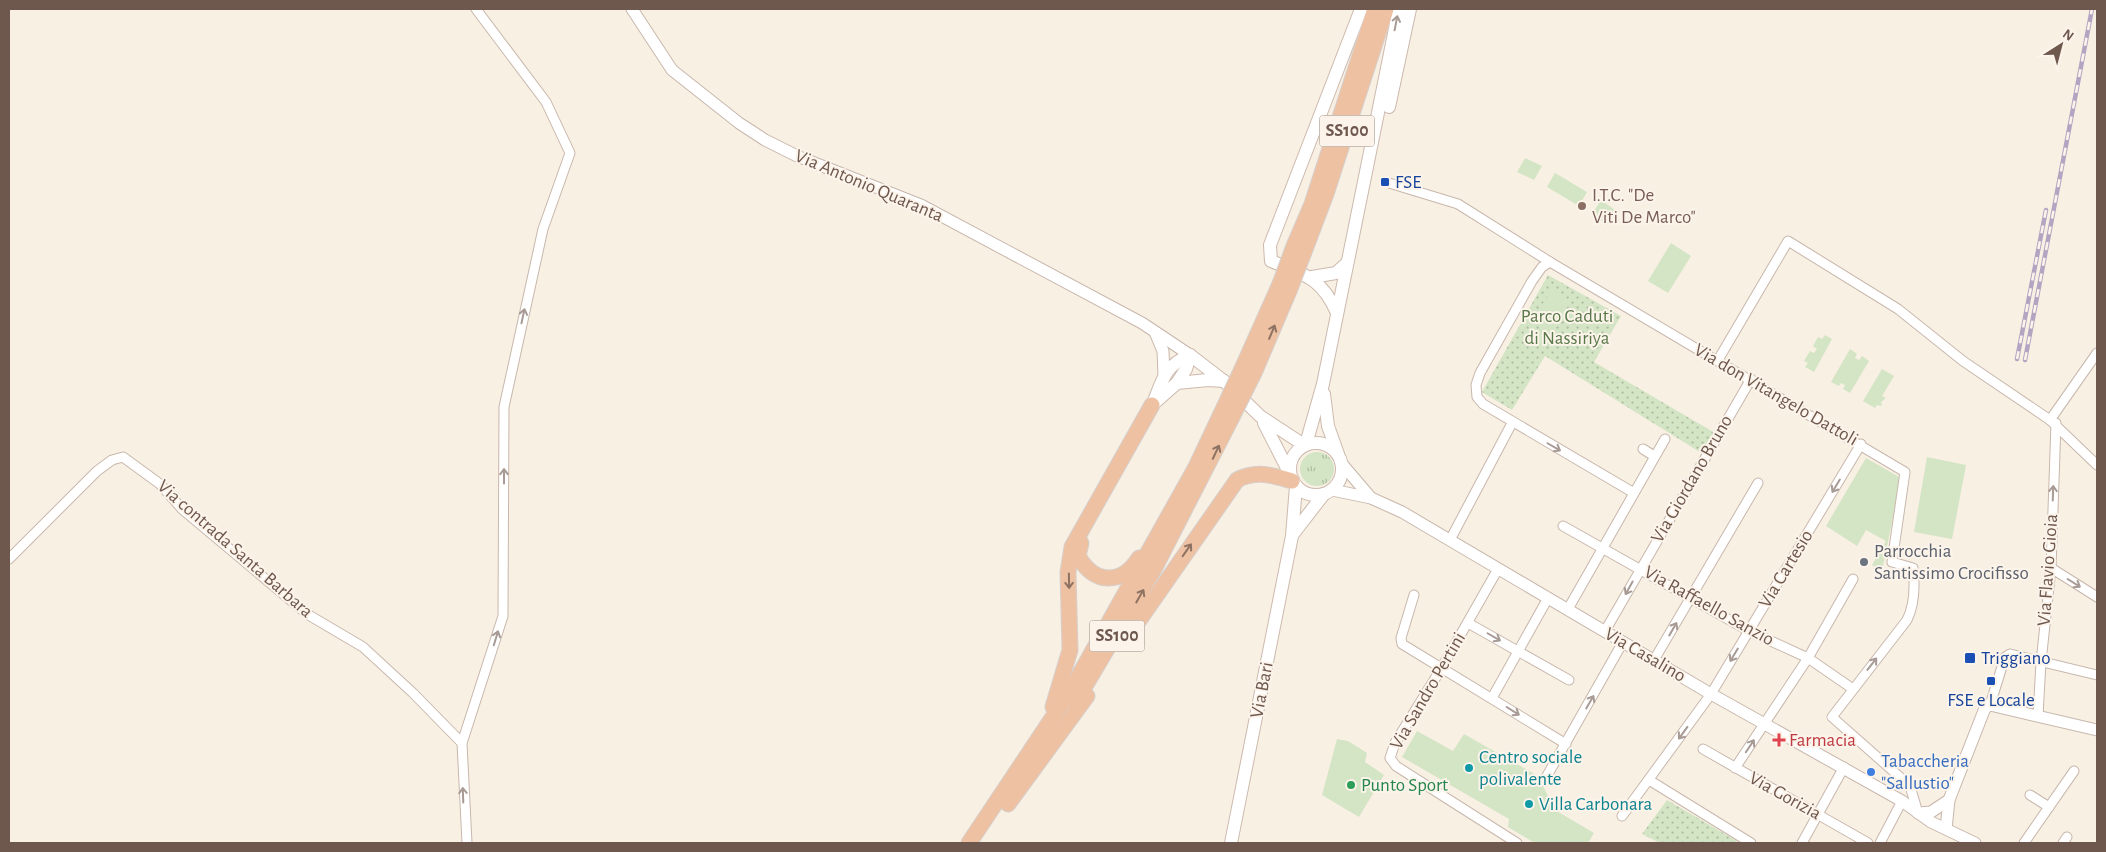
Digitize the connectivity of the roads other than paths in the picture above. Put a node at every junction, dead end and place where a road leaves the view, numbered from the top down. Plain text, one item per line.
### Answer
1 (476, 9) edge
2 (632, 9) edge
3 (1361, 9) edge
4 (1375, 9) edge
5 (1386, 9) edge
6 (1399, 9) edge
7 (1410, 9) edge
8 (1367, 174) junction
9 (1389, 183) dead end
10 (1299, 249) junction
11 (1550, 262) junction
12 (1346, 264) junction
13 (1312, 277) junction
14 (1337, 313) junction
15 (1155, 332) junction
16 (2097, 352) edge
17 (1190, 355) junction
18 (1718, 360) junction
19 (1164, 375) junction
20 (1751, 379) junction
21 (1225, 382) junction
22 (1177, 383) junction
23 (1324, 384) junction
24 (1152, 405) junction
25 (1227, 416) junction
26 (1260, 416) junction
27 (1512, 422) junction
28 (2053, 422) junction
29 (1665, 439) dead end
30 (1861, 444) junction
31 (1305, 445) junction
32 (1643, 449) dead end
33 (1654, 456) junction
34 (1341, 460) junction
35 (2097, 465) edge
36 (1293, 480) junction
37 (1758, 483) dead end
38 (1328, 492) junction
39 (1634, 493) junction
40 (1180, 494) junction
41 (1371, 498) junction
42 (1087, 519) junction
43 (1562, 526) dead end
44 (1292, 536) junction
45 (1450, 540) junction
46 (1603, 549) junction
47 (9, 559) edge
48 (1640, 568) junction
49 (2051, 568) junction
50 (1498, 569) junction
51 (1853, 579) dead end
52 (1414, 595) dead end
53 (1691, 597) junction
54 (1548, 598) junction
55 (2097, 598) edge
56 (1568, 609) junction
57 (1468, 623) junction
58 (1605, 631) junction
59 (1749, 631) junction
60 (1623, 642) junction
61 (1519, 652) junction
62 (1808, 658) junction
63 (1654, 660) junction
64 (2041, 662) junction
65 (1441, 669) junction
66 (2097, 675) edge
67 (1569, 680) dead end
68 (1853, 689) junction
69 (1711, 694) junction
70 (1492, 698) junction
71 (1990, 705) junction
72 (2038, 716) junction
73 (1766, 723) junction
74 (2097, 730) edge
75 (1045, 731) junction
76 (462, 743) junction
77 (1566, 744) junction
78 (1703, 749) dead end
79 (1735, 768) junction
80 (1844, 768) junction
81 (2074, 771) dead end
82 (1649, 780) junction
83 (1544, 781) dead end
84 (2030, 795) dead end
85 (1949, 800) junction
86 (1902, 801) junction
87 (1008, 804) junction
88 (2049, 807) junction
89 (1818, 814) junction
90 (1918, 814) junction
91 (1622, 816) dead end
92 (1946, 830) junction
93 (1745, 842) edge
94 (467, 843) edge
95 (970, 843) edge
96 (982, 843) edge
97 (1231, 843) edge
98 (1517, 843) edge
99 (1802, 843) edge
100 (1868, 843) edge
101 (1880, 843) edge
102 (1974, 843) edge
103 (2024, 843) edge

76 -> 1 street
2 - 15 street, Via Antonio Quaranta
3 - 13 main road
4 - 10 highway, SS100
5 - 10 highway, SS100
8 -> 6 main road
7 - 8 main road
8 - 12 main road
9 - 11 street
10 - 25 highway, SS100, bridge
11 - 18 street, Via don Vitangelo Dattoli
11 - 27 street
12 - 13 main road
12 - 14 main road
13 - 14 main road
14 - 23 main road
15 - 17 street, Via Antonio Quaranta
15 - 19 street
16 - 28 street
17 - 19 main road
17 - 21 main road
17 - 22 main road
18 - 20 street, Via don Vitangelo Dattoli
18 - 28 street
19 - 24 main road
20 - 30 street, Via don Vitangelo Dattoli
20 - 48 street, Via Giordano Bruno
21 - 22 main road
21 - 26 main road
22 - 24 main road
23 - 31 main road
23 - 34 main road
24 - 42 highway, SS100
25 - 40 highway, SS100
87 -> 25 highway, SS100
26 - 31 main road
26 - 36 main road
27 -> 39 street
27 - 45 street
28 - 35 street
49 -> 28 street, Via Flavio Gioia
29 - 33 street
30 -> 59 street, Via Cartesio
68 -> 30 street, Via don Vitangelo Dattoli
31 - 34 main road
31 - 36 main road
32 - 33 street
33 - 39 street
34 - 38 main road
34 - 41 street, Via Casalino
36 - 38 main road
36 - 44 main road, Via Bari
87 -> 36 highway, SS100
37 - 53 street
38 - 41 street, Via Casalino
38 - 44 main road
39 - 46 street
40 - 42 highway, SS100
40 - 75 highway, SS100
41 - 45 street, Via Casalino
42 -> 75 highway, SS100
43 - 46 street, Via Raffaello Sanzio
44 - 97 main road, Via Bari
45 - 50 street, Via Casalino
46 - 48 street, Via Raffaello Sanzio
46 - 56 street
47 - 76 street, Via contrada Santa Barbara
48 - 53 street, Via Raffaello Sanzio
48 -> 58 street, Via Giordano Bruno
49 -> 55 street
49 - 64 street, Via Flavio Gioia
50 - 54 street, Via Casalino
50 - 57 street, Via Sandro Pertini
51 - 62 street
52 - 65 street
53 - 59 street, Via Raffaello Sanzio
63 -> 53 street
54 - 56 street, Via Casalino
54 - 61 street
56 - 58 street, Via Casalino
57 -> 61 street
57 - 65 street, Via Sandro Pertini
58 - 60 street, Via Casalino
59 - 62 street, Via Raffaello Sanzio
59 -> 69 street, Via Cartesio
60 - 63 street, Via Casalino
77 -> 60 street
61 - 67 street
61 - 70 street
62 - 68 street, Via Raffaello Sanzio
62 - 73 street
63 - 69 street, Via Casalino
64 - 66 street
64 - 71 street
64 - 72 street, Via Flavio Gioia
65 - 70 street
65 - 98 street, Via Sandro Pertini
68 - 90 street
69 - 73 street, Via Casalino
69 -> 82 street, Via Cartesio
70 -> 77 street
71 - 72 street
71 - 85 street
72 - 74 street
79 -> 73 street
73 - 80 street, Via Casalino
75 - 95 highway, SS100
94 -> 76 street
77 - 83 street
78 - 79 street, Via Gorizia
79 - 89 street, Via Gorizia
80 - 86 street, Via Casalino
80 - 89 street
81 - 88 street
82 - 91 street, Via Cartesio
82 - 93 street
84 - 88 street
85 - 90 street
85 - 92 street
86 - 90 street, Via Casalino
86 - 101 street
87 - 96 highway, SS100
88 - 103 street
89 - 99 street
89 - 100 street, Via Gorizia
90 - 92 street, Via Casalino
92 - 102 street, Via Casalino

